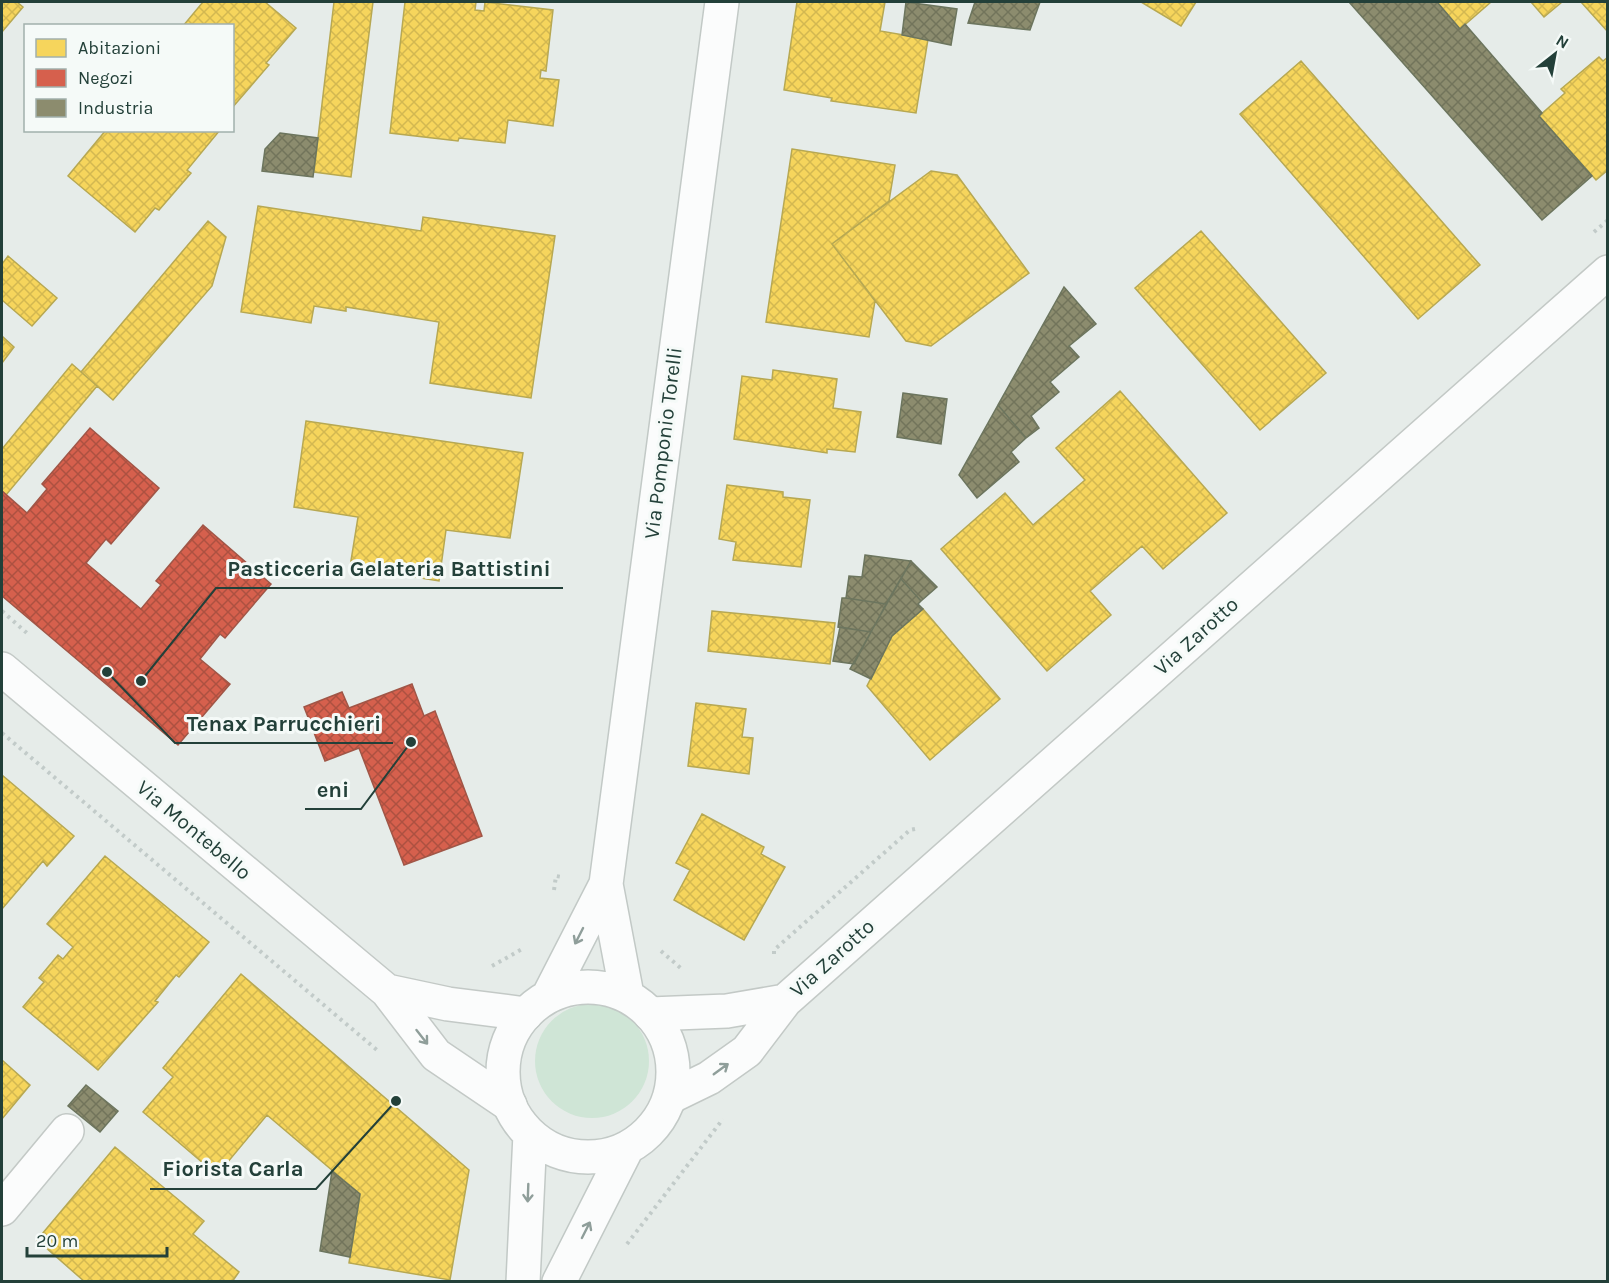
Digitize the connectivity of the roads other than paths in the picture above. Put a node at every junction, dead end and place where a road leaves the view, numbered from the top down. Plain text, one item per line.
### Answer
1 (722, 2) edge
2 (1608, 272) edge
3 (2, 669) edge
4 (606, 884) junction
5 (387, 991) junction
6 (785, 1001) junction
7 (639, 1005) junction
8 (537, 1006) junction
9 (670, 1097) junction
10 (510, 1105) junction
11 (67, 1131) dead end
12 (530, 1134) junction
13 (627, 1148) junction
14 (2, 1209) edge
15 (524, 1281) edge
16 (559, 1281) edge

1 - 4 street, Via Pomponio Torelli
2 - 6 street, Via Zarotto
3 - 5 street, Via Montebello
4 - 7 street, Via Pomponio Torelli
4 -> 8 street, Via Pomponio Torelli
5 - 8 street, Via Montebello
5 -> 10 street, Via Montebello
6 - 7 street, Via Zarotto
9 -> 6 street, Via Zarotto
7 - 8 street
7 - 9 street, Via Pomponio Torelli
8 - 10 street, Via Pomponio Torelli
9 - 13 street, Via Pomponio Torelli
10 - 12 street, Via Pomponio Torelli
11 - 14 street
12 - 13 street, Via Pomponio Torelli
12 -> 15 street
16 -> 13 street

